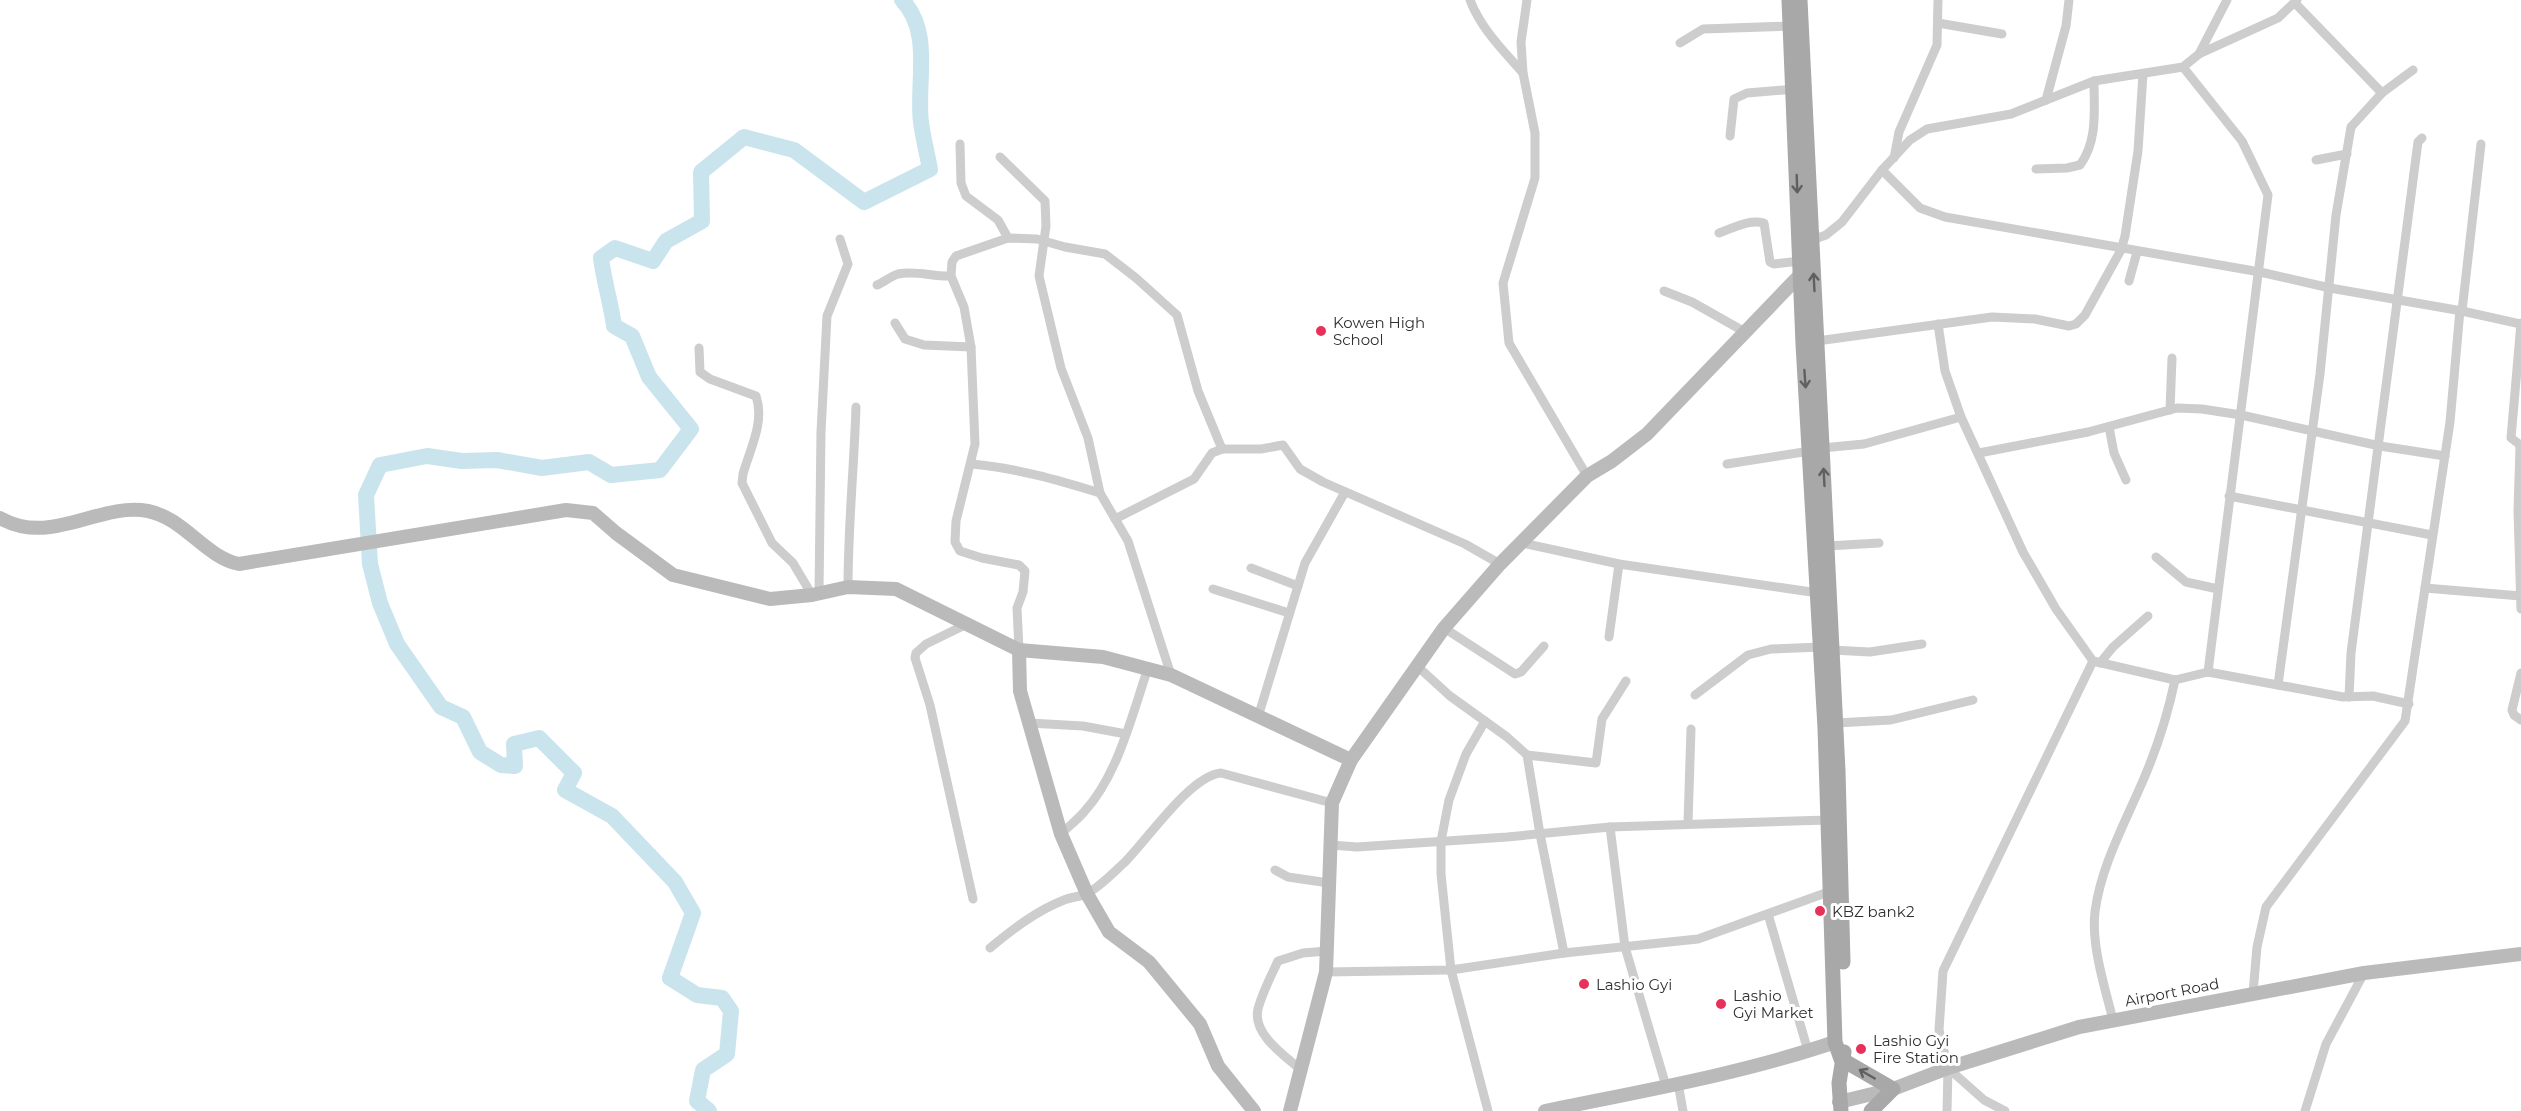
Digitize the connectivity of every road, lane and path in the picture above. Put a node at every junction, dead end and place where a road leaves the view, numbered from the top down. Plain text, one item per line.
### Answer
1 (1470, 0) edge
2 (1527, 0) edge
3 (1790, 0) edge
4 (1800, 0) edge
5 (1938, 0) edge
6 (2068, 0) edge
7 (2227, 0) edge
8 (2296, 2) edge
9 (1938, 23) junction
10 (1791, 26) junction
11 (2002, 34) dead end
12 (1680, 43) dead end
13 (2199, 54) junction
14 (2183, 67) junction
15 (2413, 70) dead end
16 (1523, 73) junction
17 (2143, 74) junction
18 (2094, 81) junction
19 (1794, 88) junction
20 (2382, 93) junction
21 (2046, 100) junction
22 (1730, 136) dead end
23 (2422, 138) dead end
24 (960, 144) dead end
25 (2481, 144) dead end
26 (2347, 154) junction
27 (1000, 157) dead end
28 (1894, 158) junction
29 (2316, 160) dead end
30 (2036, 169) dead end
31 (1882, 170) junction
32 (1719, 233) dead end
33 (1008, 238) junction
34 (840, 239) dead end
35 (1043, 240) junction
36 (1812, 240) junction
37 (2121, 250) junction
38 (2137, 252) junction
39 (1800, 268) junction
40 (2260, 272) junction
41 (951, 276) junction
42 (2129, 281) dead end
43 (877, 285) dead end
44 (2330, 288) junction
45 (1664, 291) dead end
46 (2397, 300) junction
47 (2461, 311) junction
48 (895, 323) dead end
49 (1938, 324) junction
50 (2521, 324) edge
51 (1745, 332) junction
52 (1817, 341) junction
53 (971, 347) junction
54 (699, 348) dead end
55 (2172, 358) dead end
56 (856, 407) dead end
57 (2170, 410) junction
58 (2241, 415) junction
59 (1961, 417) junction
60 (2109, 427) junction
61 (2312, 432) junction
62 (2520, 444) edge
63 (2380, 446) junction
64 (1222, 448) junction
65 (1816, 449) junction
66 (1979, 453) junction
67 (2445, 456) junction
68 (972, 464) junction
69 (1727, 464) dead end
70 (1587, 476) junction
71 (2126, 480) dead end
72 (1345, 492) junction
73 (1100, 493) junction
74 (2229, 496) junction
75 (2301, 510) junction
76 (0, 518) edge
77 (1115, 519) junction
78 (2370, 522) junction
79 (2432, 535) junction
80 (1522, 543) junction
81 (1879, 543) dead end
82 (1827, 546) junction
83 (2156, 557) dead end
84 (1500, 564) junction
85 (1619, 564) junction
86 (1251, 568) dead end
87 (1298, 586) junction
88 (848, 587) junction
89 (2425, 588) junction
90 (1213, 589) dead end
91 (2218, 589) junction
92 (815, 593) junction
93 (1818, 593) junction
94 (2521, 596) edge
95 (2521, 609) edge
96 (1288, 613) junction
97 (2148, 616) dead end
98 (969, 623) junction
99 (1444, 628) junction
100 (1609, 637) dead end
101 (1922, 644) dead end
102 (1544, 646) dead end
103 (1827, 649) junction
104 (1019, 650) junction
105 (2097, 662) junction
106 (1416, 665) junction
107 (1148, 668) junction
108 (2208, 672) junction
109 (2521, 673) edge
110 (1171, 675) junction
111 (2175, 680) junction
112 (1626, 681) dead end
113 (2278, 685) junction
114 (1695, 695) dead end
115 (2349, 697) junction
116 (1973, 700) dead end
117 (2409, 704) junction
118 (1258, 717) junction
119 (2521, 720) edge
120 (1485, 721) junction
121 (1029, 723) junction
122 (1836, 723) junction
123 (1691, 729) dead end
124 (1126, 734) junction
125 (1527, 755) junction
126 (1351, 760) junction
127 (1332, 803) junction
128 (1828, 820) junction
129 (1688, 823) junction
130 (1610, 826) junction
131 (1061, 834) junction
132 (1540, 834) junction
133 (1441, 842) junction
134 (1331, 845) junction
135 (1275, 870) dead end
136 (1329, 883) junction
137 (1831, 891) junction
138 (1086, 894) junction
139 (973, 899) dead end
140 (1768, 914) junction
141 (1625, 947) junction
142 (990, 948) dead end
143 (1326, 951) junction
144 (1564, 953) junction
145 (2521, 954) edge
146 (1451, 970) junction
147 (1326, 972) junction
148 (2364, 972) junction
149 (2253, 993) junction
150 (2113, 1020) junction
151 (1835, 1042) junction
152 (1808, 1051) junction
153 (1841, 1059) junction
154 (1948, 1068) junction
155 (1300, 1069) junction
156 (1672, 1084) junction
157 (1893, 1089) junction
158 (1840, 1107) edge
159 (1254, 1111) edge
160 (1290, 1111) edge
161 (1488, 1111) edge
162 (1545, 1111) edge
163 (1683, 1111) edge
164 (1871, 1111) edge
165 (1947, 1111) edge
166 (2005, 1111) edge
167 (2305, 1111) edge

1 - 16 street
2 - 16 street
3 - 10 main road
4 - 36 main road
5 - 9 street
6 - 21 street
7 - 13 street
8 - 13 street
8 - 20 street
9 - 11 street
9 - 28 street
10 - 12 street
10 - 19 main road
13 - 14 street
14 - 17 street
14 - 40 street
15 - 20 street
16 - 70 street
17 - 18 street
17 - 37 street
18 - 21 street
18 - 30 street
19 - 22 street
19 -> 39 main road
20 - 26 street
21 - 28 street
23 - 46 street
24 - 33 street
25 - 47 street
26 - 29 street
26 - 44 street
27 - 35 street
28 - 31 street
31 - 36 street
31 - 37 street
32 - 39 street
33 - 35 street
33 - 41 street
34 - 92 street
35 - 64 street
35 - 73 street
52 -> 36 main road
37 - 38 street
37 - 49 street
38 - 40 street
38 - 42 street
39 - 51 street
39 -> 65 main road
40 - 44 street
40 - 58 street
41 - 43 street
41 - 53 street
44 - 46 street
44 - 61 street
45 - 51 street
46 - 47 street
46 - 63 street
47 - 50 street
47 - 67 street
48 - 53 street
49 - 52 street
49 - 59 street
50 - 62 street
51 - 70 street
52 - 65 main road
53 - 68 street
54 - 92 street
55 - 57 street
56 - 88 street
57 - 58 street
57 - 60 street
58 - 61 street
58 - 74 street
59 - 65 street
59 - 66 street
60 - 66 street
60 - 71 street
61 - 63 street
61 - 75 street
62 - 94 street
63 - 67 street
63 - 78 street
64 - 72 street
64 - 77 street
65 - 69 street
82 -> 65 main road
65 - 93 main road
66 - 105 street
67 - 79 street
68 - 73 street
68 - 104 street
70 - 80 street
72 - 84 street
72 - 87 street
73 - 77 street
74 - 75 street
74 - 91 street
75 - 78 street
75 - 113 street
76 - 92 street
77 - 110 street
78 - 79 street
78 - 115 street
79 - 89 street
80 - 84 street
80 - 85 street
81 - 82 street
82 - 103 main road
83 - 91 street
84 - 99 street
85 - 93 street
85 - 100 street
86 - 87 street
87 - 96 street
88 - 92 street
88 - 98 street
89 - 94 street
89 - 117 street
90 - 96 street
91 - 108 street
93 - 103 main road
94 - 95 street
96 - 118 street
97 - 105 street
98 - 104 street
98 - 139 street
99 - 102 street
99 - 106 street
101 - 103 street
103 - 114 street
103 - 122 main road
103 - 128 main road
104 - 107 street
104 - 121 street
105 - 111 street
105 - 154 street
106 - 120 street
106 - 126 street
107 - 110 street
107 - 124 street
108 - 111 street
108 - 113 street
109 - 119 street
110 - 118 street
111 - 150 street
112 - 125 street
113 - 115 street
115 - 117 street
116 - 122 street
117 - 149 street
118 - 126 street
120 - 125 street
120 - 133 street
121 - 124 street
121 - 131 street
122 - 153 main road
123 - 129 street
124 - 131 street
125 - 132 street
126 - 127 street
127 - 134 street
127 - 138 street
128 - 129 street
128 - 137 main road
129 - 130 street
130 - 132 street
130 - 141 street
131 - 138 street
132 - 133 street
132 - 144 street
133 - 134 street
133 - 146 street
134 - 136 street
135 - 136 street
136 - 143 street
137 - 140 street
137 - 151 main road
138 - 142 street
138 - 159 street
140 - 141 street
140 - 152 street
141 - 144 street
141 - 156 street
143 - 147 street
143 - 155 street
144 - 146 street
145 - 148 street, Airport Road
146 - 147 street
146 - 161 street
147 - 155 street
148 - 149 street, Airport Road
148 - 167 street
149 - 150 street, Airport Road
150 - 154 street, Airport Road
151 - 152 street
151 - 153 main road
152 - 156 street
157 -> 153 main road
153 - 158 main road
154 - 157 street, Airport Road
154 - 165 street
154 - 166 street
155 - 160 street
156 - 162 street
156 - 163 street
157 - 158 street, Airport Road
157 - 164 main road

